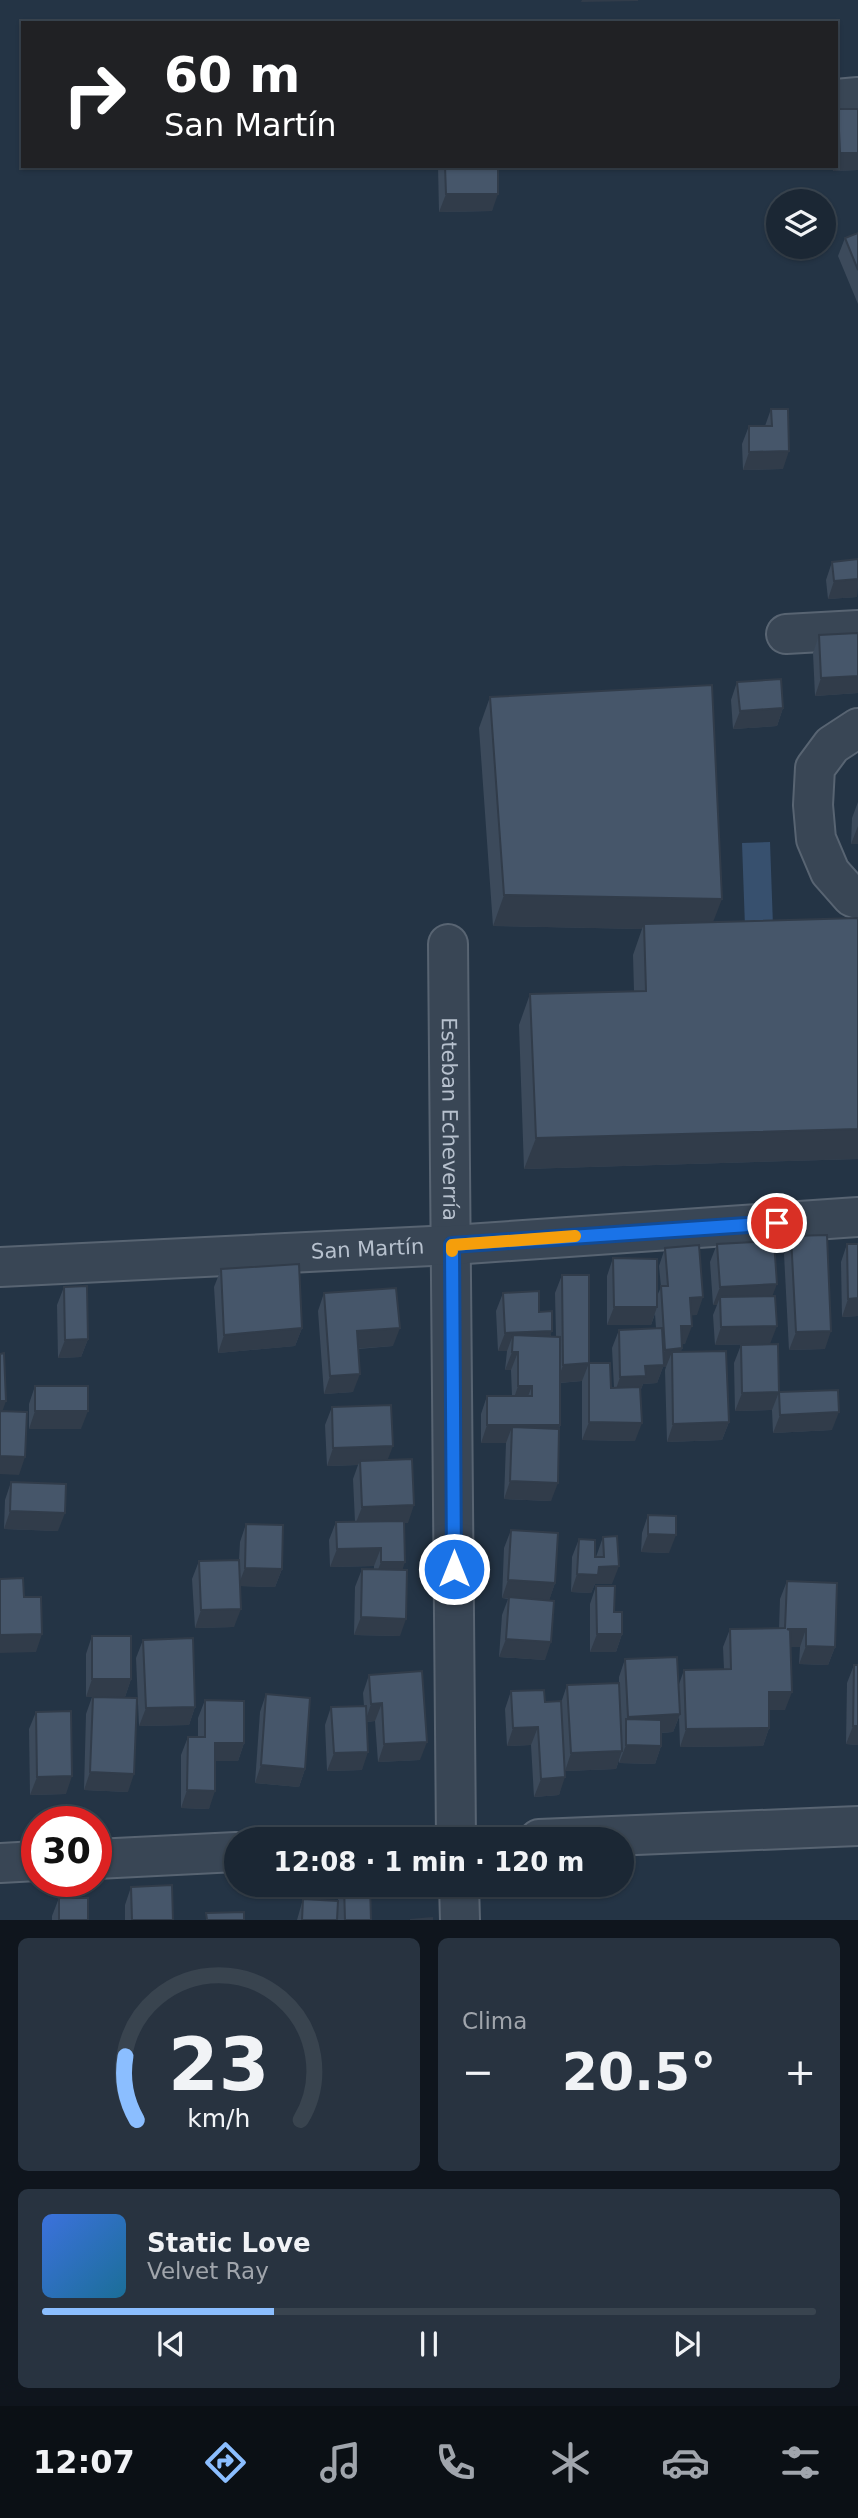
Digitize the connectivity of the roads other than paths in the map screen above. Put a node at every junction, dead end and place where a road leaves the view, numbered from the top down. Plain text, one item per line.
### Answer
1 (858, 97) edge
2 (838, 99) edge
3 (858, 630) edge
4 (786, 634) dead end
5 (858, 728) edge
6 (858, 899) edge
7 (448, 944) dead end
8 (858, 1217) edge
9 (452, 1245) junction
10 (0, 1267) edge
11 (858, 1826) edge
12 (457, 1827) edge
13 (634, 1835) edge
14 (224, 1854) edge
15 (112, 1858) edge
16 (21, 1862) edge
17 (0, 1863) edge
18 (459, 1897) edge
19 (460, 1920) edge

1 - 2 street
3 - 4 street
5 - 6 street
7 - 9 street, Esteban Echeverría
8 - 9 street, San Martín
9 - 10 street, San Martín
9 - 12 street, Esteban Echeverría
11 - 13 street
14 - 15 street
16 - 17 street
18 - 19 street

